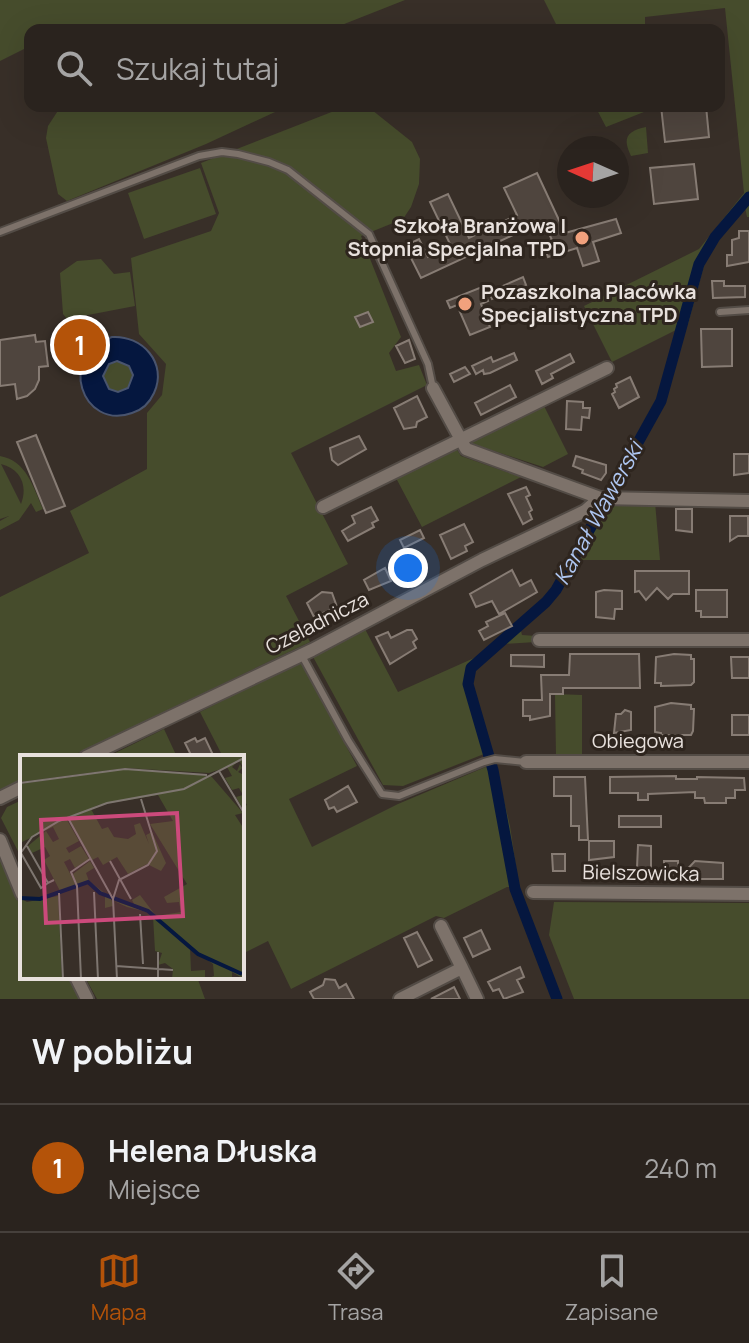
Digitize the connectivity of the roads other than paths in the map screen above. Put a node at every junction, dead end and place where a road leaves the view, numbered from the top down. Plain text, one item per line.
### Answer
1 (0, 232) edge
2 (749, 310) edge
3 (720, 312) dead end
4 (607, 368) dead end
5 (433, 388) joint
6 (459, 441) junction
7 (605, 498) junction
8 (749, 501) edge
9 (323, 507) dead end
10 (539, 640) dead end
11 (749, 640) edge
12 (301, 654) junction
13 (90, 755) edge
14 (526, 762) joint
15 (749, 762) edge
16 (20, 788) edge
17 (0, 798) edge
18 (0, 840) edge
19 (20, 889) edge
20 (533, 892) dead end
21 (749, 894) edge
22 (441, 926) dead end
23 (462, 968) junction
24 (77, 979) edge
25 (87, 999) edge
26 (400, 999) edge
27 (477, 999) edge

1 - 5 lane
2 - 3 lane
4 - 6 street
5 - 6 street
6 - 7 street
6 - 9 street
7 - 8 street
7 - 12 street, Czeladnicza
10 - 11 street
12 - 13 street, Czeladnicza
12 - 14 lane
14 - 15 street, Obiegowa
16 - 17 street
18 - 19 street
20 - 21 street, Bielszowicka
22 - 23 street
23 - 26 street
23 - 27 street
24 - 25 street

